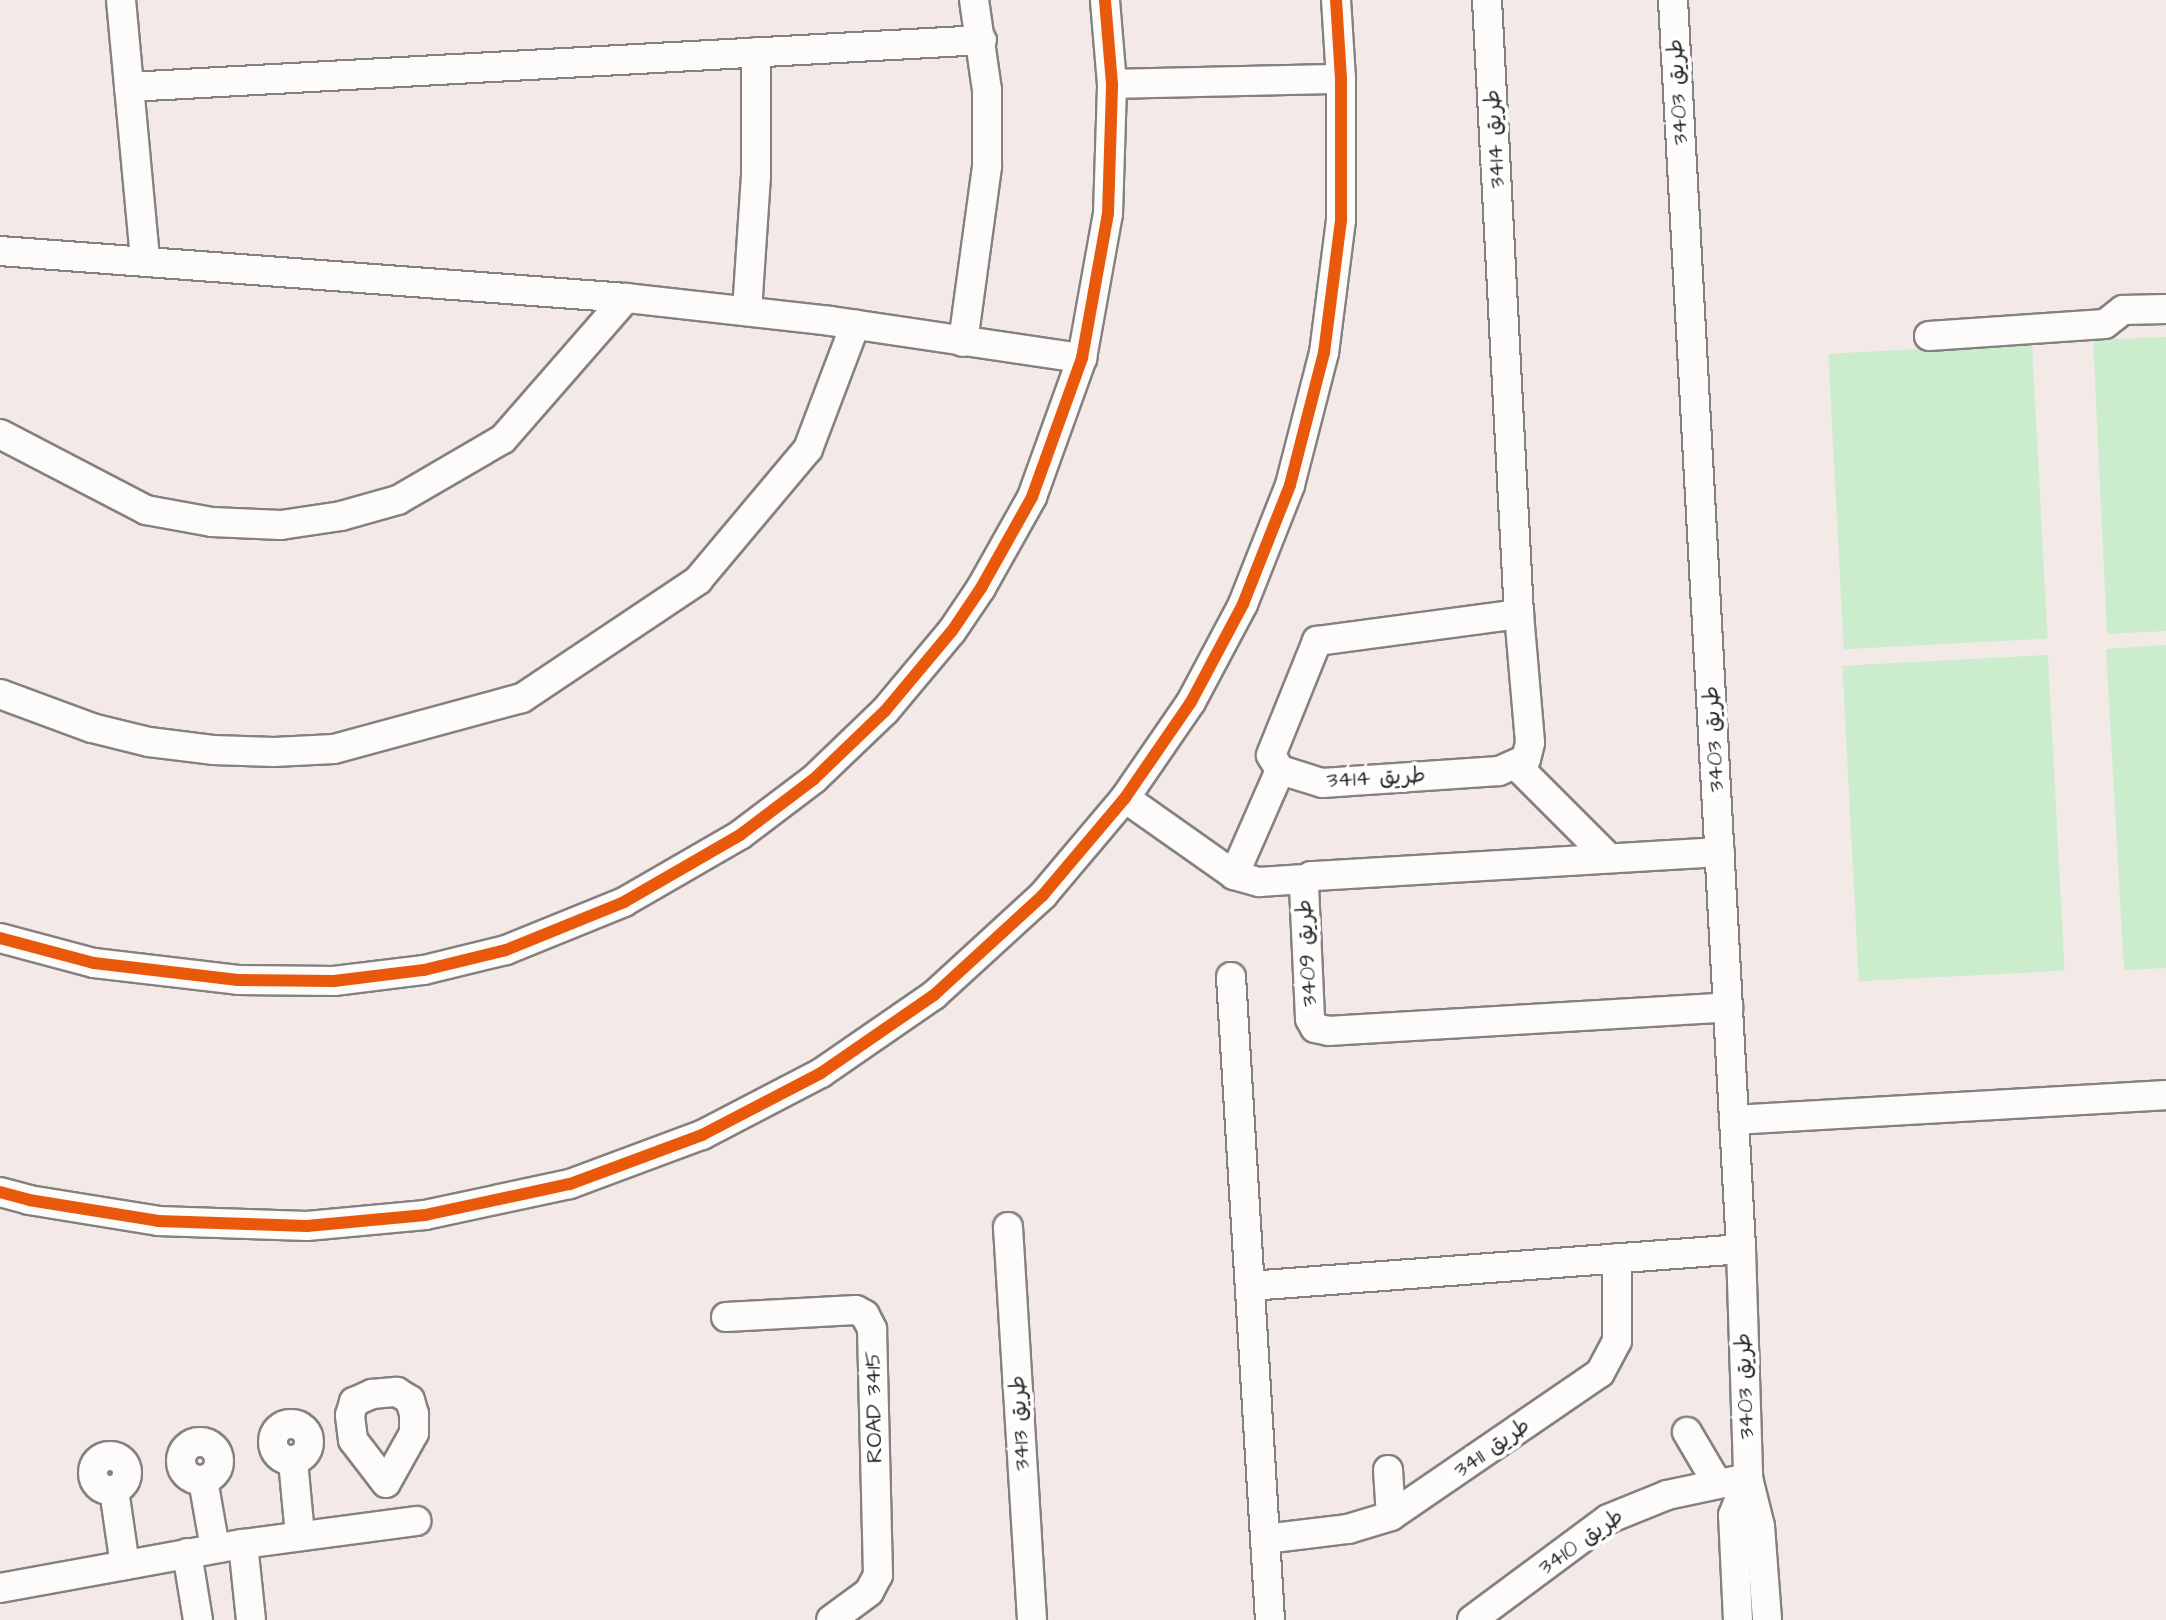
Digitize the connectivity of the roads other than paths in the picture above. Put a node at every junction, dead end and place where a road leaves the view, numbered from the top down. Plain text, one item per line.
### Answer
1 (121, 0) edge
2 (974, 0) edge
3 (1105, 0) edge
4 (1336, 0) edge
5 (1487, 0) edge
6 (1673, 0) edge
7 (982, 40) junction
8 (756, 52) junction
9 (1341, 79) junction
10 (1112, 84) junction
11 (129, 87) junction
12 (0, 251) edge
13 (145, 261) junction
14 (626, 298) junction
15 (2166, 309) edge
16 (747, 311) junction
17 (855, 325) junction
18 (1929, 336) dead end
19 (963, 342) junction
20 (1082, 358) junction
21 (0, 434) edge
22 (1519, 614) junction
23 (0, 694) edge
24 (1517, 766) junction
25 (1280, 770) junction
26 (1125, 798) junction
27 (1720, 852) junction
28 (1608, 857) junction
29 (1234, 875) junction
30 (1305, 879) junction
31 (0, 938) edge
32 (1231, 977) dead end
33 (1728, 1007) junction
34 (2166, 1095) edge
35 (1734, 1120) junction
36 (0, 1192) edge
37 (1008, 1227) dead end
38 (1741, 1249) junction
39 (1617, 1258) junction
40 (1250, 1286) junction
41 (726, 1317) dead end
42 (1687, 1432) dead end
43 (293, 1461) dead end
44 (1388, 1470) dead end
45 (1748, 1478) junction
46 (203, 1480) dead end
47 (386, 1483) dead end
48 (1717, 1483) junction
49 (114, 1490) dead end
50 (1391, 1516) junction
51 (300, 1535) junction
52 (1265, 1539) junction
53 (229, 1546) junction
54 (187, 1553) junction
55 (125, 1565) junction
56 (3, 1588) edge
57 (198, 1620) edge
58 (251, 1620) edge
59 (831, 1620) edge
60 (1032, 1620) edge
61 (1270, 1620) edge
62 (1472, 1620) edge
63 (1738, 1620) edge
64 (1767, 1620) edge

1 - 11 street
2 - 7 street
3 - 10 street
4 - 9 street
5 - 22 street, طريق 3414
6 - 27 street, طريق 3403
7 - 8 street
7 - 19 street
8 - 11 street
8 - 16 street
9 - 10 street
9 - 26 street
10 - 20 street
11 - 13 street
12 - 13 street
13 - 14 street
14 - 16 street
14 - 21 street
15 - 18 street
16 - 17 street
17 - 19 street
17 - 23 street
19 - 20 street
20 - 31 street
22 - 24 street, طريق 3414
22 - 25 street
24 - 25 street, طريق 3414
24 - 28 street
25 - 29 street
26 - 29 street
26 - 36 street
27 - 28 street, طريق 3409
27 - 33 street, طريق 3403
28 - 30 street, طريق 3409
29 - 30 street
30 - 33 street, طريق 3409
32 - 40 street
33 - 35 street, طريق 3403
34 - 35 street
35 - 38 street, طريق 3403
37 - 60 street, طريق 3413
38 - 39 street
38 - 45 street, طريق 3403
39 - 40 street
39 - 50 street, طريق 3411
40 - 52 street
41 - 59 street, ROAD 3415
42 - 48 street
43 - 51 street
44 - 50 street
45 - 48 street, طريق 3410
45 - 63 street, طريق 3403
45 - 64 street, طريق 3403
46 - 53 street
47 - 51 street
48 - 62 street, طريق 3410
49 - 55 street
50 - 52 street, طريق 3411
51 - 53 street
52 - 61 street
53 - 54 street
53 - 58 street
54 - 55 street
54 - 57 street
55 - 56 street

